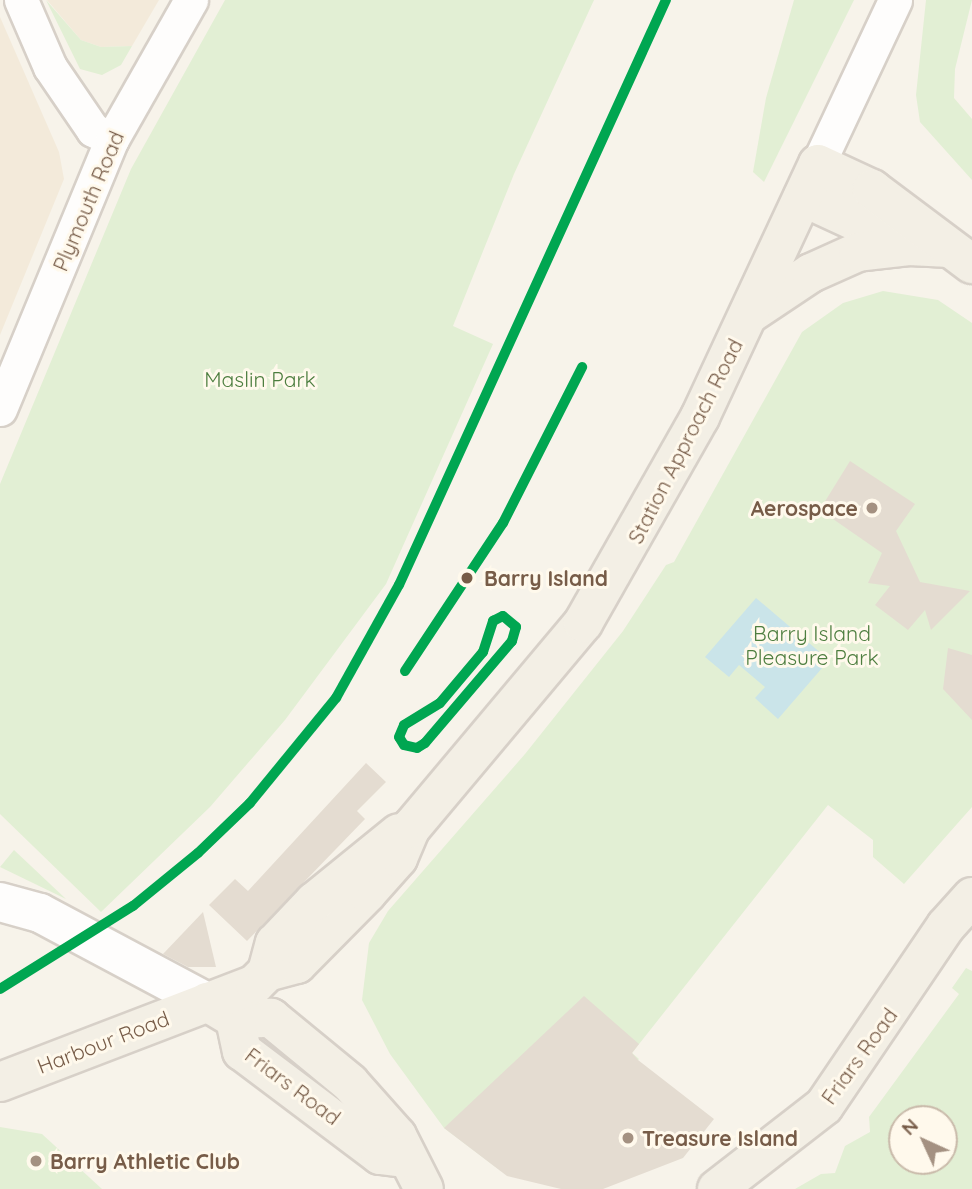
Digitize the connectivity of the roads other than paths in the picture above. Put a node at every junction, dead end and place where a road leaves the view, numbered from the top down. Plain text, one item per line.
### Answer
1 (21, 0) edge
2 (191, 0) edge
3 (895, 0) edge
4 (112, 139) junction
5 (811, 181) junction
6 (942, 253) edge
7 (751, 313) junction
8 (0, 409) edge
9 (972, 897) edge
10 (0, 902) edge
11 (221, 1010) junction
12 (0, 1082) edge
13 (414, 1174) edge
14 (717, 1189) edge

1 - 4 street
2 - 4 street, Plymouth Road
3 - 5 street
4 - 8 street, Plymouth Road
5 - 6 main road
5 - 7 main road, Station Approach Road
6 - 7 main road
7 - 11 main road, Station Approach Road
9 - 14 main road, Friars Road
10 - 11 street
11 - 12 main road, Harbour Road
11 - 13 main road, Friars Road

